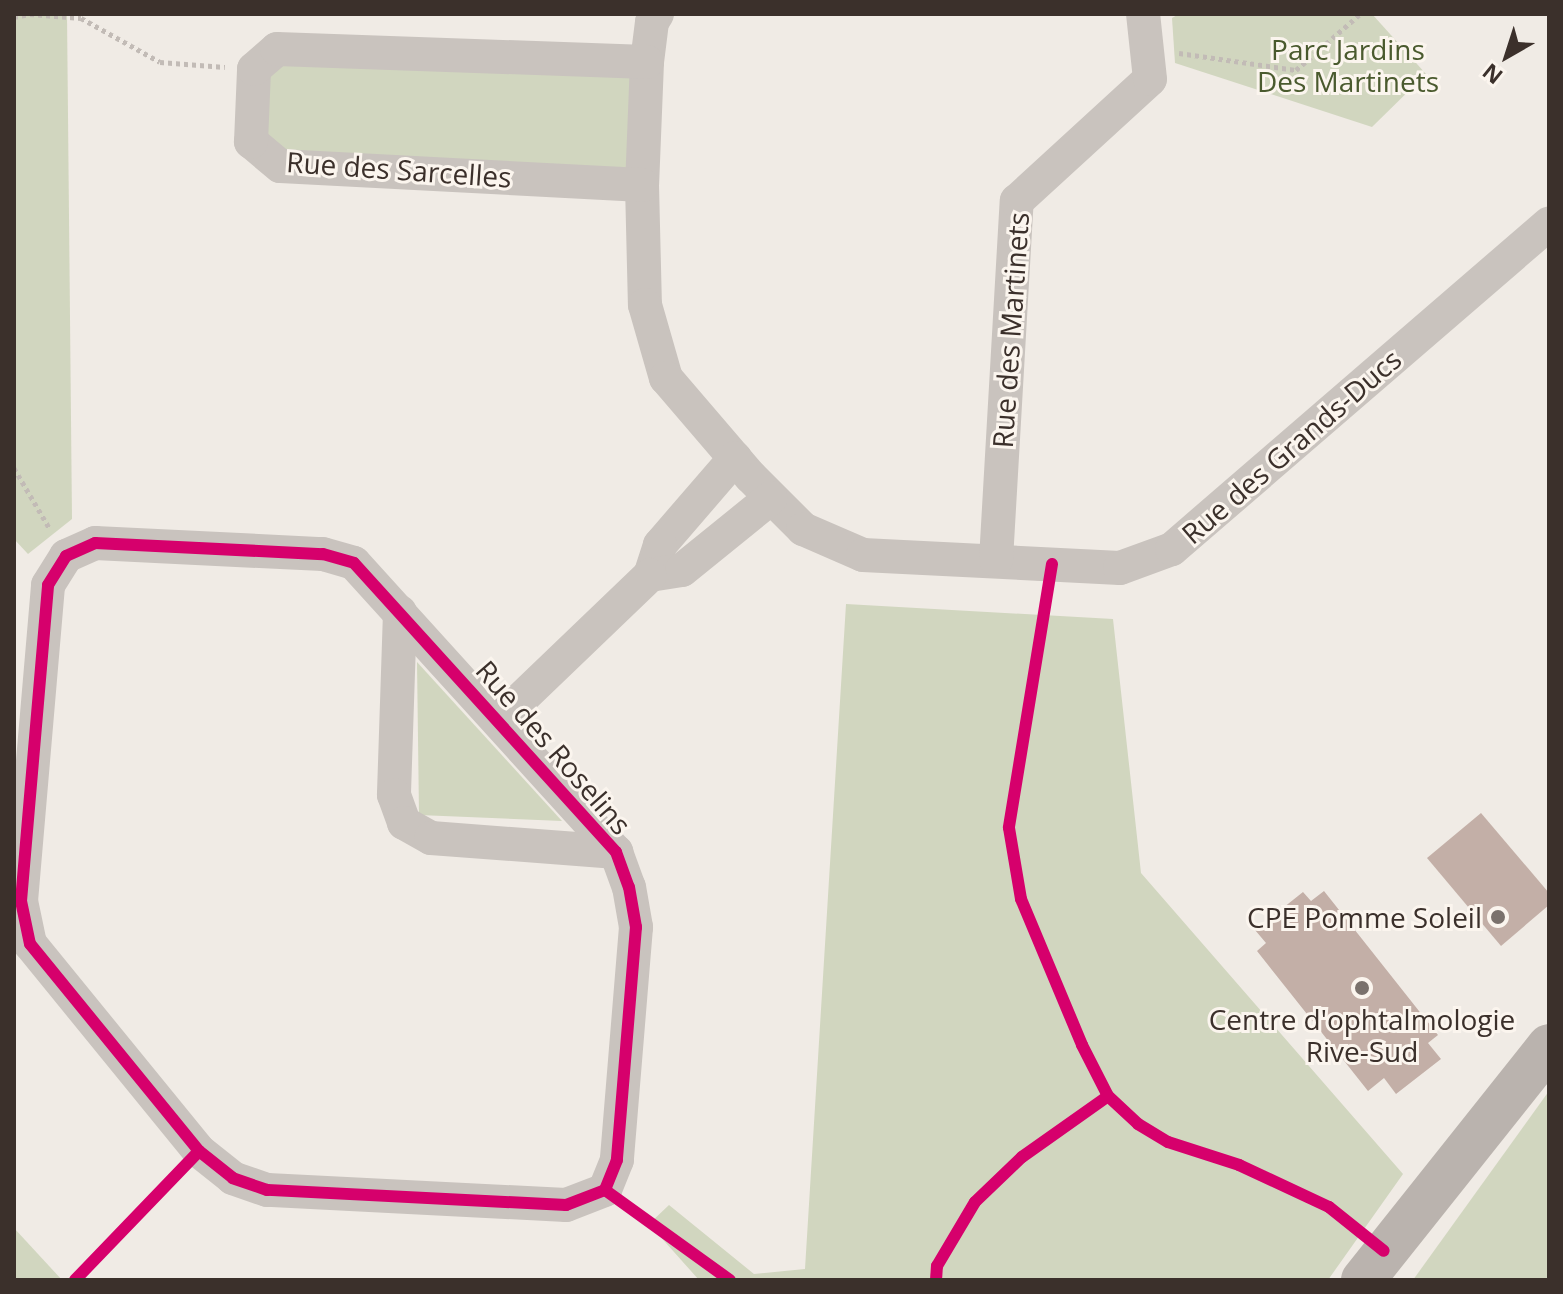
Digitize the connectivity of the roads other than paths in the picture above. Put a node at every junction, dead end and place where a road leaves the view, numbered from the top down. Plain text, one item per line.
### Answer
1 (657, 14) edge
2 (1143, 14) edge
3 (647, 62) junction
4 (642, 185) junction
5 (1549, 224) edge
6 (735, 458) junction
7 (771, 498) junction
8 (996, 560) junction
9 (650, 575) junction
10 (400, 612) junction
11 (499, 720) junction
12 (616, 852) junction
13 (1549, 1046) edge
14 (1363, 1280) edge

1 - 3 street, Rue des Grands-Ducs
2 - 8 street, Rue des Martinets
3 - 4 street, Rue des Grands-Ducs
3 - 4 street, Rue des Sarcelles
4 - 6 street, Rue des Grands-Ducs
5 - 8 street, Rue des Grands-Ducs
6 - 7 street, Rue des Grands-Ducs
6 - 9 street, Rue des Roselins
7 - 8 street, Rue des Grands-Ducs
7 - 9 street, Rue des Roselins
9 - 11 street, Rue des Roselins
10 - 11 street, Rue des Roselins
10 - 12 street, Rue des Roselins
10 - 12 street, Rue des Roselins
11 - 12 street, Rue des Roselins
13 - 14 street

